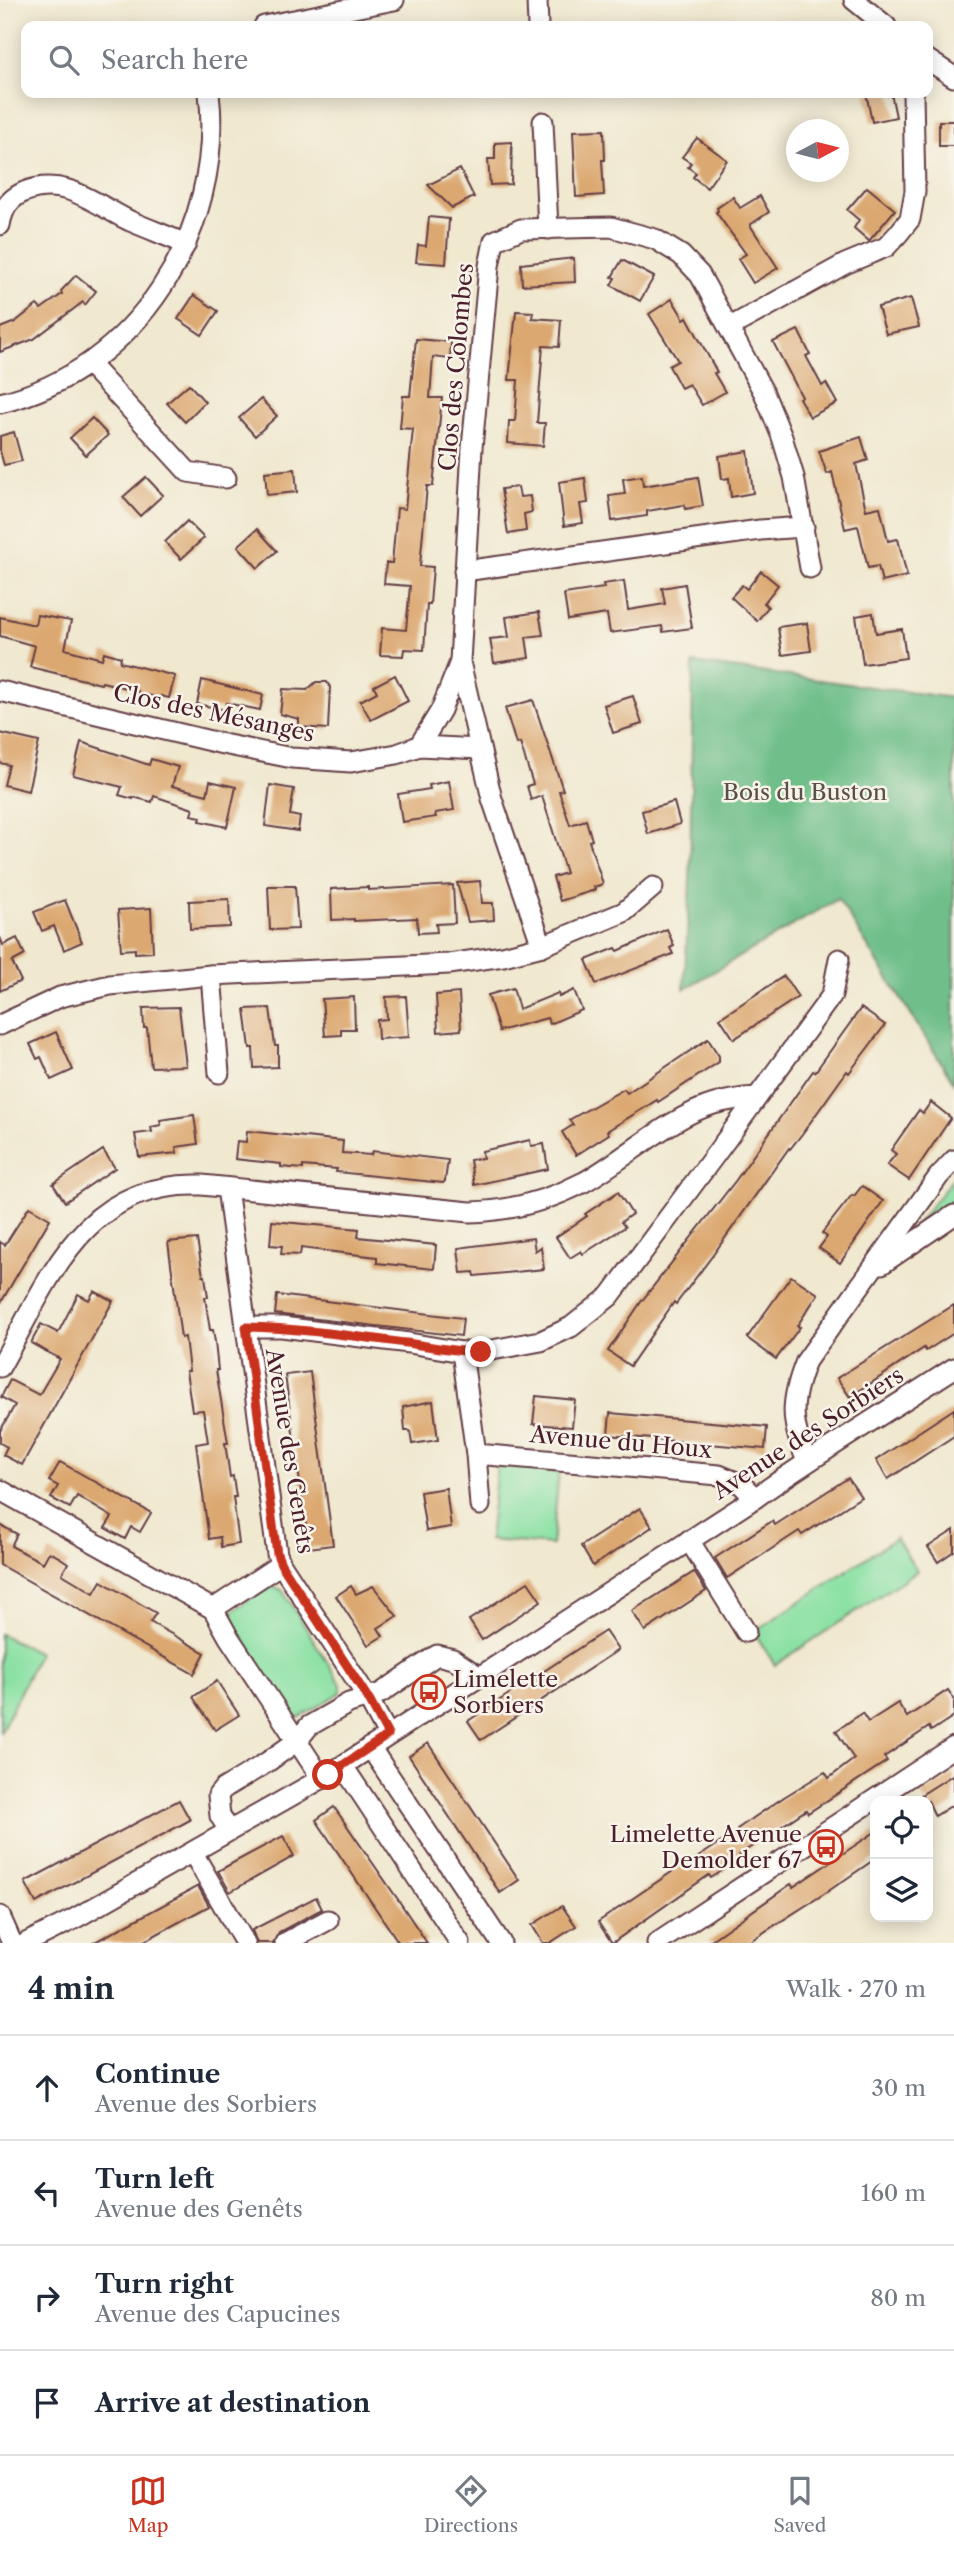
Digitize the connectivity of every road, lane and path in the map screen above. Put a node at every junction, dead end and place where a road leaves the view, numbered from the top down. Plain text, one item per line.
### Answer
1 (394, 0) edge
2 (537, 0) edge
3 (854, 0) edge
4 (289, 21) edge
5 (538, 21) edge
6 (880, 21) edge
7 (933, 63) edge
8 (954, 77) edge
9 (209, 98) edge
10 (914, 98) edge
11 (542, 122) dead end
12 (0, 222) edge
13 (548, 229) junction
14 (186, 244) junction
15 (730, 327) junction
16 (89, 365) junction
17 (0, 403) edge
18 (226, 478) dead end
19 (804, 527) junction
20 (810, 568) dead end
21 (464, 571) junction
22 (460, 662) junction
23 (0, 691) edge
24 (419, 746) junction
25 (480, 750) junction
26 (653, 887) dead end
27 (542, 946) junction
28 (839, 958) dead end
29 (211, 975) junction
30 (0, 1025) edge
31 (219, 1073) dead end
32 (757, 1097) junction
33 (954, 1160) edge
34 (227, 1188) junction
35 (954, 1215) edge
36 (872, 1270) junction
37 (246, 1327) junction
38 (462, 1352) junction
39 (0, 1367) edge
40 (954, 1368) edge
41 (476, 1454) junction
42 (807, 1461) junction
43 (0, 1490) edge
44 (755, 1498) junction
45 (480, 1505) dead end
46 (689, 1540) junction
47 (281, 1564) junction
48 (213, 1609) junction
49 (746, 1632) dead end
50 (478, 1676) junction
51 (368, 1698) junction
52 (388, 1735) junction
53 (298, 1741) junction
54 (954, 1746) edge
55 (370, 1747) junction
56 (343, 1766) junction
57 (322, 1779) junction
58 (229, 1830) junction
59 (193, 1853) junction
60 (0, 1916) edge
61 (328, 1920) dead end
62 (12, 1943) edge
63 (26, 1943) edge
64 (245, 1943) edge
65 (285, 1943) edge
66 (460, 1943) edge
67 (501, 1943) edge
68 (657, 1943) edge

1 - 4 street
2 - 5 street
3 - 6 street
7 - 8 street
9 - 14 street
10 - 15 street
11 - 13 street
12 - 14 street
13 - 15 street, Clos des Colombes
13 - 21 street, Clos des Colombes
14 - 16 street
15 - 19 street, Clos des Colombes
16 - 17 street
16 - 18 street
19 - 20 street, Clos des Colombes
19 - 21 street
21 - 22 street, Clos des Colombes
22 - 24 street
22 - 25 street
23 - 24 street, Clos des Mésanges
24 - 25 street, Clos des Mésanges
25 - 27 street
26 - 27 street
27 - 29 street
28 - 32 street
29 - 30 street
29 - 31 street
32 - 34 street
32 - 38 street
33 - 36 street
34 - 37 street, Avenue des Genêts
34 - 39 street
35 - 36 street
36 - 42 street
37 - 38 street
37 - 47 street, Avenue des Genêts
38 - 41 street
40 - 42 street, Avenue des Sorbiers
41 - 44 street, Avenue du Houx
41 - 45 street
42 - 44 street, Avenue des Sorbiers
43 - 48 street
44 - 46 street, Avenue des Sorbiers
46 - 49 street
46 - 50 street, Avenue des Sorbiers
47 - 48 street
47 - 51 street, Avenue des Genêts
48 - 53 street
50 - 51 street
50 - 52 street, Avenue des Sorbiers
51 - 52 street, Avenue des Genêts
51 - 53 street
52 - 55 street, Avenue des Sorbiers
53 - 57 street
53 - 58 street
54 - 68 street
55 - 56 street, Avenue des Sorbiers
55 - 67 street
56 - 57 street, Avenue des Sorbiers
56 - 66 street
57 - 58 street, Avenue des Sorbiers
58 - 59 street, Avenue des Sorbiers
59 - 63 street, Avenue des Sorbiers
59 - 64 street
60 - 62 street
61 - 65 street

